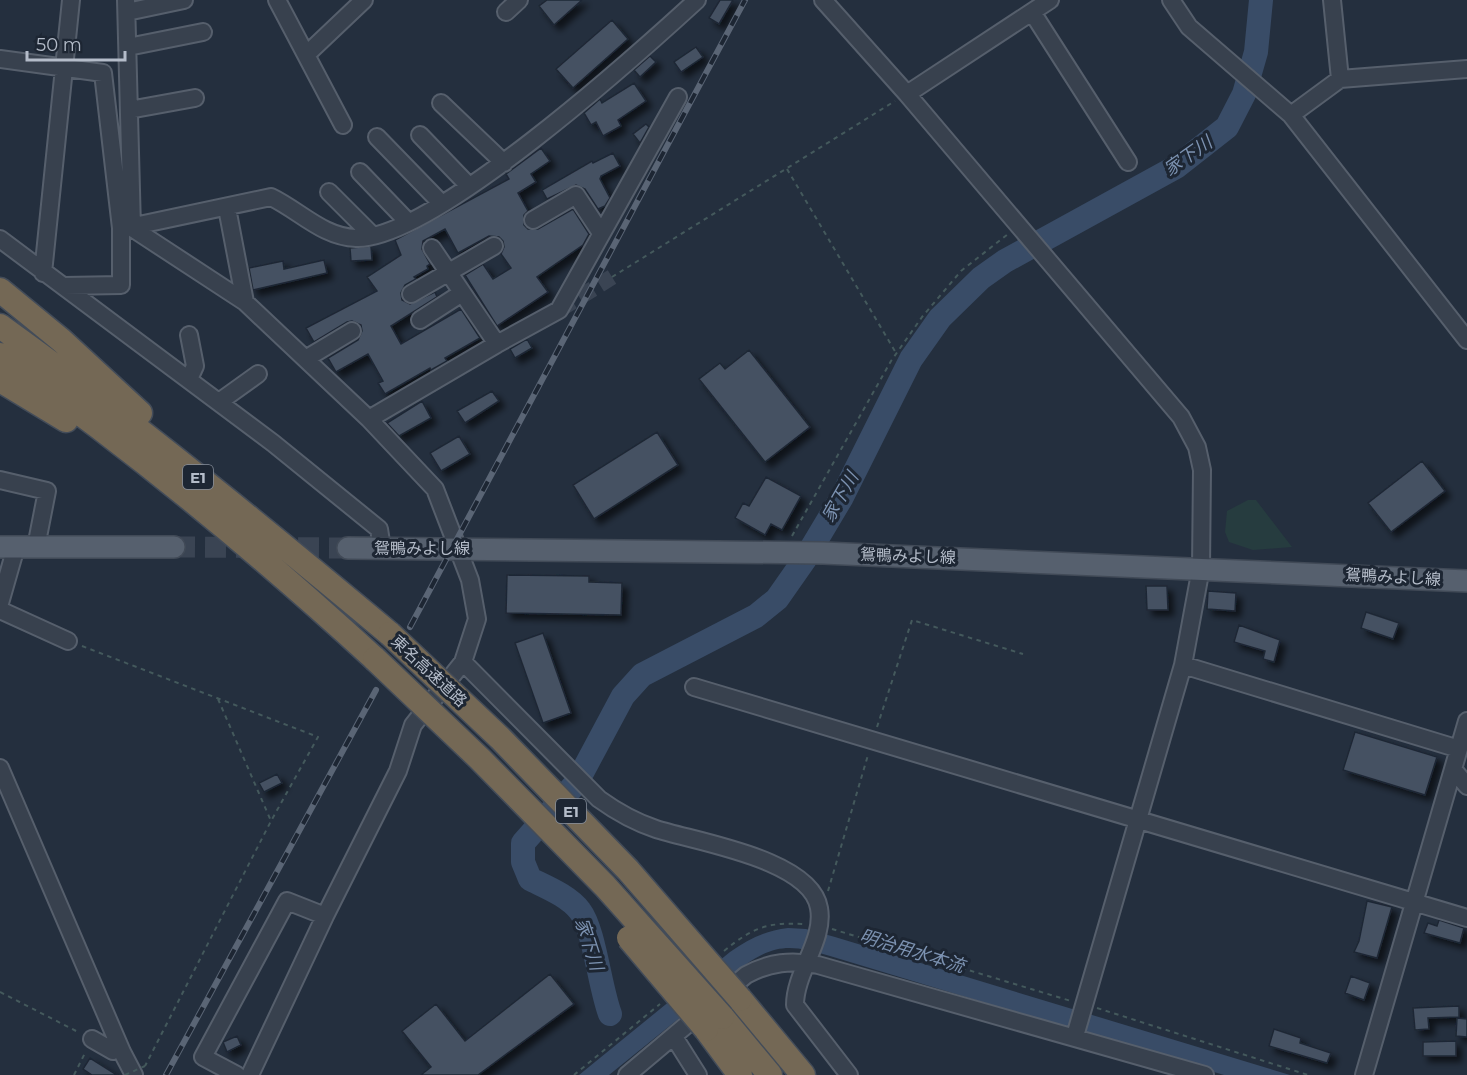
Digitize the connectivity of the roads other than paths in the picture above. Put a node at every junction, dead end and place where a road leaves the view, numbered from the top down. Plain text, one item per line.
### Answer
1 (71, 0) edge
2 (184, 0) edge
3 (277, 0) edge
4 (364, 0) edge
5 (519, 0) edge
6 (680, 0) edge
7 (697, 0) edge
8 (823, 0) edge
9 (1050, 0) edge
10 (1171, 0) edge
11 (1332, 0) edge
12 (126, 6) edge
13 (506, 12) dead end
14 (1032, 12) junction
15 (203, 32) dead end
16 (660, 34) junction
17 (128, 47) junction
18 (306, 55) junction
19 (0, 59) edge
20 (66, 69) junction
21 (1467, 69) edge
22 (1340, 79) junction
23 (907, 94) junction
24 (678, 97) dead end
25 (195, 98) dead end
26 (441, 103) dead end
27 (129, 110) junction
28 (1291, 115) junction
29 (343, 125) dead end
30 (420, 135) dead end
31 (377, 137) dead end
32 (1128, 162) dead end
33 (504, 163) junction
34 (360, 172) dead end
35 (469, 186) junction
36 (328, 192) dead end
37 (442, 204) junction
38 (227, 208) junction
39 (533, 220) dead end
40 (408, 222) junction
41 (127, 228) junction
42 (601, 233) junction
43 (373, 236) junction
44 (0, 239) edge
45 (494, 246) dead end
46 (432, 248) dead end
47 (448, 271) junction
48 (43, 273) junction
49 (64, 286) junction
50 (0, 290) edge
51 (462, 293) junction
52 (411, 294) dead end
53 (245, 302) junction
54 (420, 320) dead end
55 (0, 327) edge
56 (352, 331) dead end
57 (189, 336) dead end
58 (1467, 340) edge
59 (497, 344) junction
60 (0, 355) edge
61 (307, 358) junction
62 (258, 374) dead end
63 (189, 379) junction
64 (0, 380) edge
65 (219, 402) junction
66 (369, 419) junction
67 (166, 451) junction
68 (0, 480) edge
69 (17, 547) edge
70 (174, 548) tunnel mouth
71 (348, 548) tunnel mouth
72 (382, 548) junction
73 (458, 548) junction
74 (1202, 568) junction
75 (1467, 581) edge
76 (0, 603) edge
77 (318, 607) junction
78 (0, 610) edge
79 (68, 640) road end
80 (463, 662) junction
81 (1183, 665) junction
82 (694, 687) dead end
83 (1466, 729) edge
84 (1459, 749) junction
85 (0, 768) edge
86 (1453, 769) junction
87 (1467, 786) edge
88 (1140, 819) junction
89 (1415, 902) junction
90 (65, 916) junction
91 (325, 916) junction
92 (1467, 918) edge
93 (807, 959) junction
94 (714, 1023) junction
95 (1075, 1036) junction
96 (674, 1037) junction
97 (92, 1039) road end
98 (140, 1071) edge
99 (237, 1075) edge
100 (250, 1075) edge
101 (627, 1075) edge
102 (698, 1075) edge
103 (740, 1075) edge
104 (770, 1075) edge
105 (802, 1075) edge
106 (849, 1075) edge
107 (1205, 1075) edge
108 (1364, 1075) edge

1 - 20 street
2 - 12 street
3 - 18 street
4 - 18 street
5 - 13 street
6 - 16 street
7 - 16 street
8 - 23 street
9 - 14 street
10 - 28 street
11 - 22 street
12 - 17 street
14 - 23 street
14 - 32 street
15 - 17 street
16 - 33 street
17 - 27 street
18 - 29 street
19 - 20 street
20 - 41 street
20 - 48 street
21 - 22 street
22 - 28 street
23 - 74 street
24 - 42 street
25 - 27 street
26 - 33 street
27 - 41 street
28 - 58 street
30 - 35 street
31 - 37 street
33 - 35 street
34 - 40 street
35 - 37 street
36 - 43 street
37 - 40 street
38 - 41 street
38 - 43 street
38 - 53 street
39 - 42 street
40 - 43 street
41 - 49 street
41 - 53 street
42 - 59 street
44 - 48 street
45 - 47 street
46 - 47 street
47 - 51 street
47 - 52 street
48 - 49 street
49 - 63 street
50 - 67 highway
51 - 54 street
51 - 59 street
53 - 61 street
55 - 67 highway, 東名高速道路 / E1
56 - 61 street
57 - 63 street
59 - 66 street
60 - 77 highway, 東名高速道路 / E1
61 - 66 street
62 - 65 street
63 - 65 street
64 - 77 highway
65 - 72 street
66 - 73 street
67 - 105 highway, 東名高速道路 / E1, bridge
68 - 69 street
69 - 70 main road
69 - 76 street
71 - 72 main road, 鴛鴨みよし線
72 - 73 main road, 鴛鴨みよし線
73 - 74 main road, 鴛鴨みよし線
73 - 80 street
74 - 75 main road, 鴛鴨みよし線
74 - 81 street
77 - 94 highway, 東名高速道路 / E1, bridge
78 - 79 street
80 - 91 street
80 - 93 street
81 - 84 street
81 - 88 street
82 - 88 street
83 - 84 street
84 - 86 street
85 - 90 street
86 - 87 street
86 - 89 street
88 - 89 street
88 - 95 street
89 - 92 street
89 - 108 street
90 - 97 street
90 - 98 street
91 - 99 street
91 - 100 street
93 - 95 street
93 - 96 street
93 - 106 street
94 - 103 highway
94 - 104 highway, 東名高速道路 / E1
95 - 107 street
96 - 101 street
96 - 102 street

